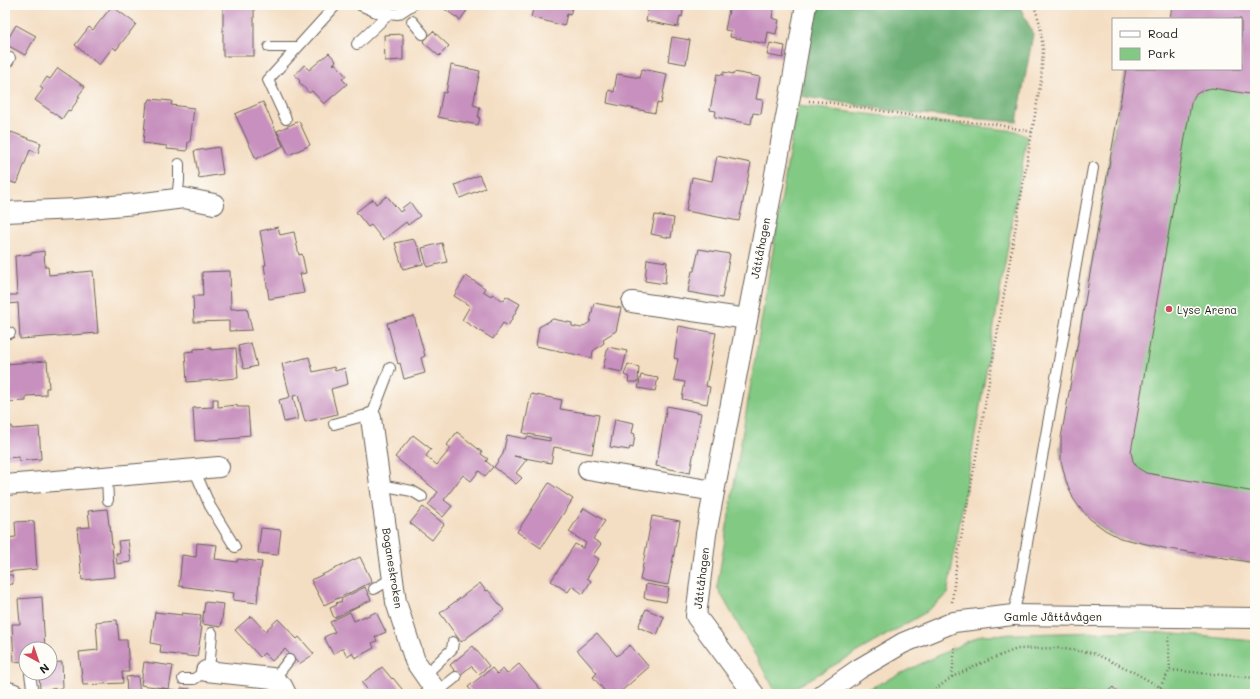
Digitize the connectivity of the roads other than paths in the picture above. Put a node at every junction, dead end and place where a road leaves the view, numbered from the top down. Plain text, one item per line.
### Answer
1 (336, 5) edge
2 (360, 5) edge
3 (412, 5) edge
4 (806, 5) edge
5 (390, 13) junction
6 (412, 21) dead end
7 (423, 34) dead end
8 (357, 44) dead end
9 (269, 47) dead end
10 (297, 47) junction
11 (286, 119) dead end
12 (179, 164) dead end
13 (1093, 168) dead end
14 (177, 199) junction
15 (214, 204) dead end
16 (5, 212) edge
17 (632, 302) dead end
18 (746, 319) junction
19 (390, 368) dead end
20 (371, 418) junction
21 (334, 424) dead end
22 (219, 467) dead end
23 (194, 469) junction
24 (588, 470) dead end
25 (107, 477) junction
26 (380, 483) junction
27 (5, 484) edge
28 (714, 491) junction
29 (422, 497) dead end
30 (108, 500) dead end
31 (235, 547) dead end
32 (393, 578) junction
33 (374, 589) dead end
34 (1013, 615) junction
35 (1255, 618) edge
36 (212, 633) dead end
37 (453, 642) dead end
38 (289, 660) dead end
39 (208, 671) junction
40 (456, 677) dead end
41 (183, 679) dead end
42 (31, 681) edge
43 (279, 688) edge
44 (432, 688) edge
45 (5, 691) edge
46 (14, 694) edge
47 (33, 694) edge
48 (754, 694) edge
49 (823, 694) edge

1 - 10 lane
2 - 5 lane
3 - 5 lane
4 - 18 street, Jåttåhagen
5 - 8 lane
6 - 7 lane
9 - 10 lane
10 - 11 lane
12 - 14 lane
13 - 34 lane
14 - 15 street
14 - 16 street
17 - 18 street
18 - 28 street, Jåttåhagen
19 - 20 lane
20 - 21 lane
20 - 26 street, Boganeskroken
22 - 23 street
23 - 25 street
23 - 31 lane
24 - 28 street
25 - 27 street
25 - 30 lane
26 - 29 lane
26 - 32 street, Boganeskroken
28 - 48 street, Jåttåhagen
32 - 33 lane
32 - 44 street, Boganeskroken
34 - 35 street, Gamle Jåttåvågen
34 - 49 street, Gamle Jåttåvågen
36 - 39 lane
37 - 44 lane
38 - 43 lane
39 - 41 lane
39 - 43 street
40 - 44 lane
42 - 47 lane
45 - 46 street

